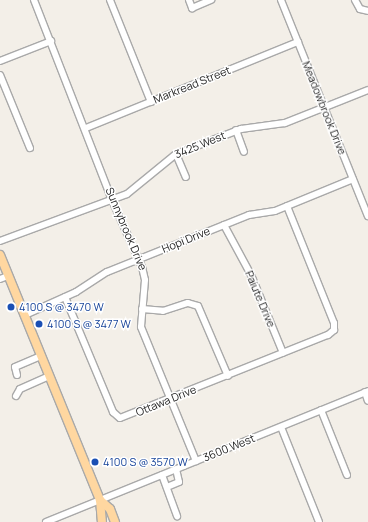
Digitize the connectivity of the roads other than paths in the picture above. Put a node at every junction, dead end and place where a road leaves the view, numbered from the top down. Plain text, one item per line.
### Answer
1 (34, 0) edge
2 (110, 0) edge
3 (189, 0) edge
4 (211, 0) edge
5 (281, 0) edge
6 (356, 0) edge
7 (365, 11) edge
8 (51, 41) junction
9 (298, 42) junction
10 (0, 61) edge
11 (0, 75) edge
12 (368, 90) edge
13 (151, 102) junction
14 (324, 107) junction
15 (86, 128) junction
16 (236, 130) junction
17 (30, 148) dead end
18 (244, 152) dead end
19 (176, 154) junction
20 (186, 177) dead end
21 (353, 179) junction
22 (112, 200) junction
23 (287, 206) junction
24 (368, 216) edge
25 (224, 225) junction
26 (0, 241) edge
27 (0, 255) edge
28 (139, 259) junction
29 (8, 276) junction
30 (0, 279) edge
31 (66, 297) junction
32 (142, 309) junction
33 (25, 315) junction
34 (283, 353) junction
35 (41, 356) junction
36 (16, 375) dead end
37 (49, 376) junction
38 (228, 376) junction
39 (366, 392) edge
40 (16, 396) dead end
41 (170, 399) junction
42 (368, 400) edge
43 (321, 410) junction
44 (280, 427) junction
45 (196, 461) junction
46 (176, 469) junction
47 (162, 475) junction
48 (347, 475) dead end
49 (167, 487) junction
50 (100, 500) junction
51 (178, 516) dead end
52 (46, 522) edge
53 (102, 522) edge
54 (115, 522) edge
55 (319, 522) edge

1 - 8 street, Sunnybrook Drive
2 - 13 street
3 - 4 street
5 - 9 street, Meadowbrook Drive
6 - 7 street
8 - 10 street
8 - 15 street, Sunnybrook Drive
9 - 13 street, Markread Street
9 - 14 street, Meadowbrook Drive
11 - 17 street
12 - 14 street, 3425 West
13 - 15 street, Markread Street
14 - 16 street, 3425 West
14 - 21 street, Meadowbrook Drive
15 - 22 street, Sunnybrook Drive
16 - 18 street
16 - 19 street, 3425 West
19 - 20 street
19 - 22 street, 3425 West
21 - 23 street, Hopi Drive
21 - 24 street, Meadowbrook Drive
22 - 26 street, 3425 West
22 - 28 street, Sunnybrook Drive
23 - 25 street, Hopi Drive
23 - 34 street, Ottawa Drive
25 - 28 street, Hopi Drive
25 - 34 street, Paiute Drive
27 - 29 main road
28 - 31 street, Hopi Drive
28 - 32 street, Sunnybrook Drive
29 - 30 street
29 - 33 main road
31 - 33 street, Hopi Drive
31 - 41 street, Ottawa Drive
32 - 38 street
32 - 41 street, Sunnybrook Drive
33 - 35 main road
34 - 38 street, Ottawa Drive
35 - 36 street
35 - 37 main road
37 - 40 street
37 - 50 main road
38 - 41 street, Ottawa Drive
39 - 42 street
39 - 43 street, 3600 West
41 - 45 street, Sunnybrook Drive
43 - 44 street, 3600 West
43 - 48 street
44 - 45 street, 3600 West
44 - 55 street
45 - 46 street, 3600 West
46 - 47 street, 3600 West
46 - 49 street
47 - 49 street
47 - 50 street, 3600 West
49 - 51 street
50 - 52 street, 3600 West
50 - 53 main road
50 - 54 main road

